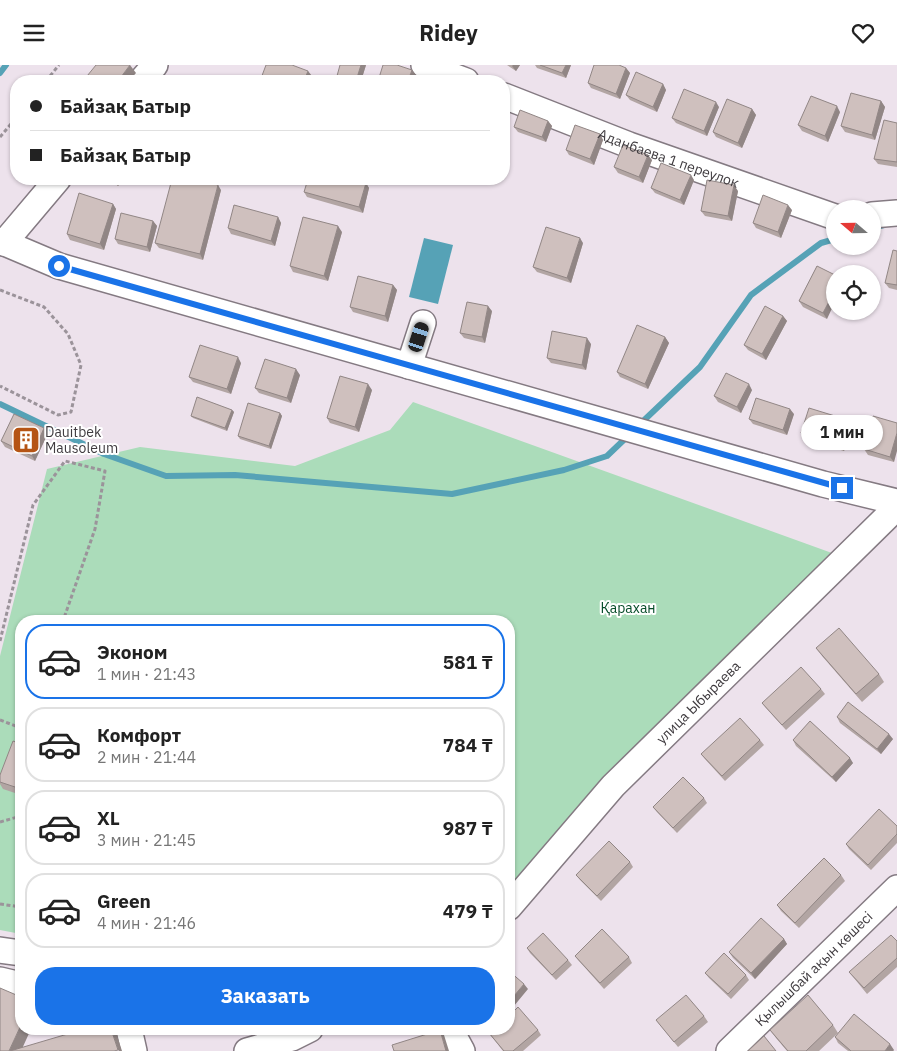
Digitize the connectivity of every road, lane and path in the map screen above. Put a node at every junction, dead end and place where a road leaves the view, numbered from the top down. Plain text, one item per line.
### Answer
1 (60, 65) edge
2 (155, 65) edge
3 (424, 65) edge
4 (51, 75) edge
5 (146, 75) edge
6 (450, 75) edge
7 (510, 98) edge
8 (10, 124) edge
9 (0, 137) edge
10 (53, 185) edge
11 (897, 213) edge
12 (826, 214) edge
13 (881, 214) edge
14 (2, 242) edge
15 (0, 290) edge
16 (423, 323) dead end
17 (410, 366) junction
18 (0, 386) edge
19 (897, 502) edge
20 (897, 507) edge
21 (65, 615) edge
22 (0, 641) edge
23 (0, 720) edge
24 (15, 726) edge
25 (15, 818) edge
26 (0, 822) edge
27 (897, 888) edge
28 (515, 900) edge
29 (0, 904) edge
30 (15, 906) edge
31 (0, 950) edge
32 (15, 952) edge
33 (0, 980) edge
34 (15, 984) edge
35 (130, 1035) edge
36 (298, 1035) edge
37 (453, 1035) edge
38 (134, 1051) edge
39 (247, 1051) edge
40 (462, 1051) edge
41 (729, 1051) edge

1 - 4 path
2 - 5 street
3 - 6 street
7 - 12 street, Аданбаева 1 переулок
8 - 9 path
10 - 14 street
11 - 13 street
14 - 17 street
15 - 18 path
16 - 17 street
17 - 19 street
20 - 28 street, улица Ыбыраева
21 - 22 path
23 - 24 path
25 - 26 path
27 - 41 street, Қылышбай ақын көшесі
29 - 30 path
31 - 32 street
33 - 34 street
35 - 38 street
36 - 39 street
37 - 40 street

